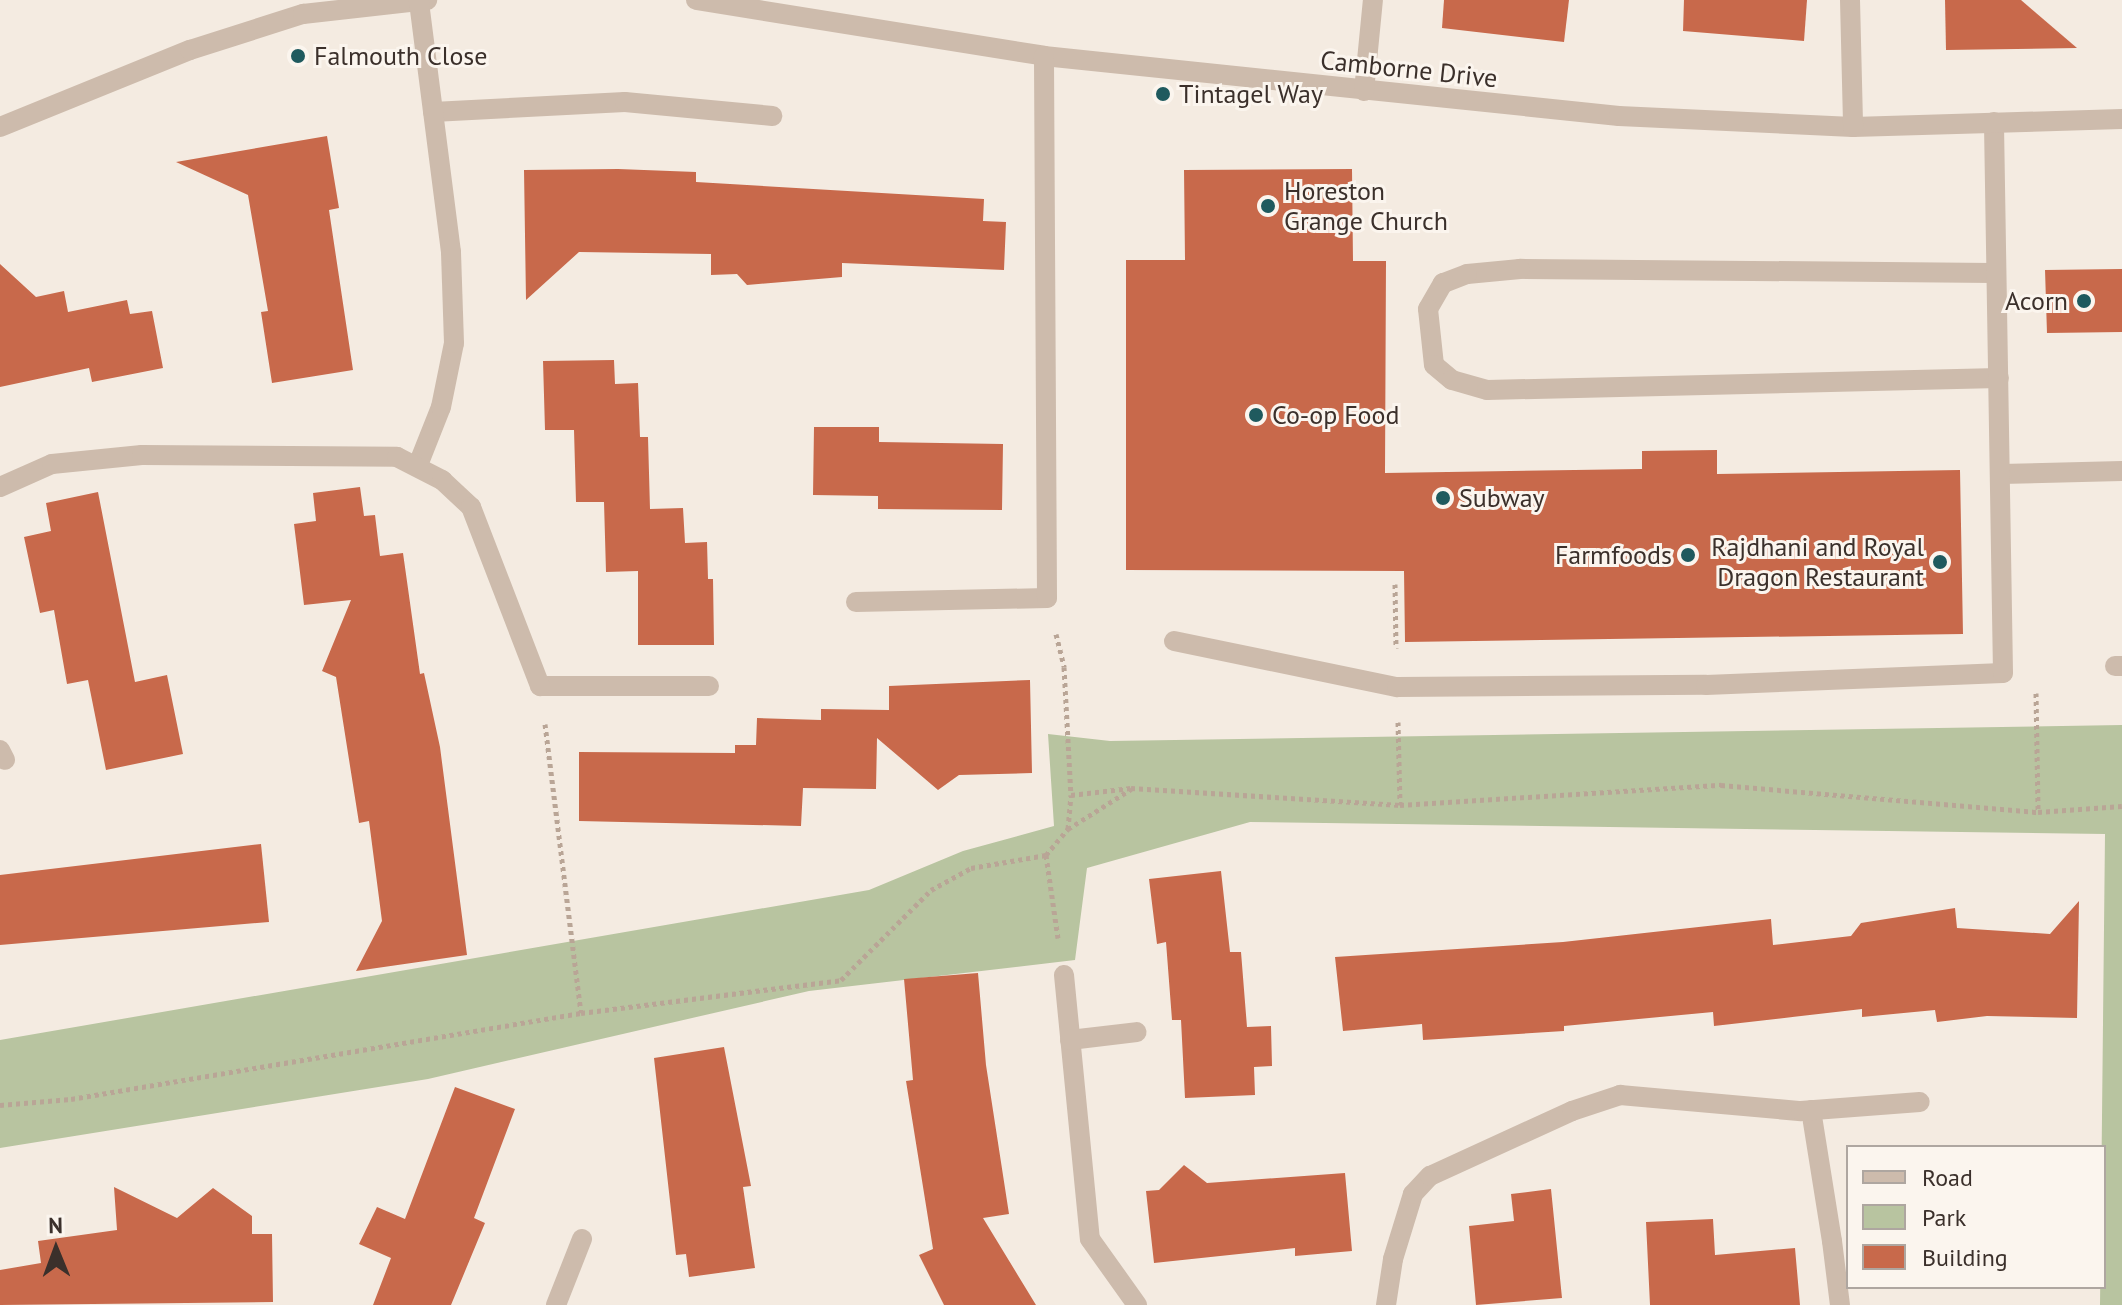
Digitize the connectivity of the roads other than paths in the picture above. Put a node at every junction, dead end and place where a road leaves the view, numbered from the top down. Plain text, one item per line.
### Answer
1 (427, 0) edge
2 (696, 0) edge
3 (1373, 0) edge
4 (1850, 0) edge
5 (419, 1) edge
6 (734, 2) edge
7 (1044, 56) junction
8 (1364, 91) junction
9 (433, 112) junction
10 (772, 116) dead end
11 (2122, 119) edge
12 (1994, 122) junction
13 (0, 127) edge
14 (1853, 127) junction
15 (1993, 273) junction
16 (1999, 378) junction
17 (418, 465) junction
18 (2122, 471) edge
19 (2001, 474) junction
20 (0, 487) edge
21 (856, 602) dead end
22 (1174, 641) dead end
23 (709, 686) dead end
24 (1064, 975) road end
25 (1137, 1032) dead end
26 (1070, 1040) junction
27 (1920, 1102) dead end
28 (1811, 1110) junction
29 (582, 1239) dead end
30 (556, 1305) edge
31 (1137, 1305) edge
32 (1386, 1305) edge
33 (1840, 1305) edge

1 - 5 street
2 - 6 street, Camborne Drive
3 - 8 street
4 - 14 street
5 - 9 street
5 - 13 street
6 - 7 street, Camborne Drive
7 - 8 street, Camborne Drive
7 - 21 street
8 - 14 street, Camborne Drive
9 - 10 street
9 - 17 street
11 - 12 street, Camborne Drive
12 - 14 street, Camborne Drive
12 - 15 street
15 - 16 street
15 - 16 street
16 - 19 street
17 - 20 street
17 - 23 street
18 - 19 street
19 - 22 street
24 - 26 street
25 - 26 street
26 - 31 street
27 - 28 street
28 - 32 street
28 - 33 street
29 - 30 street

